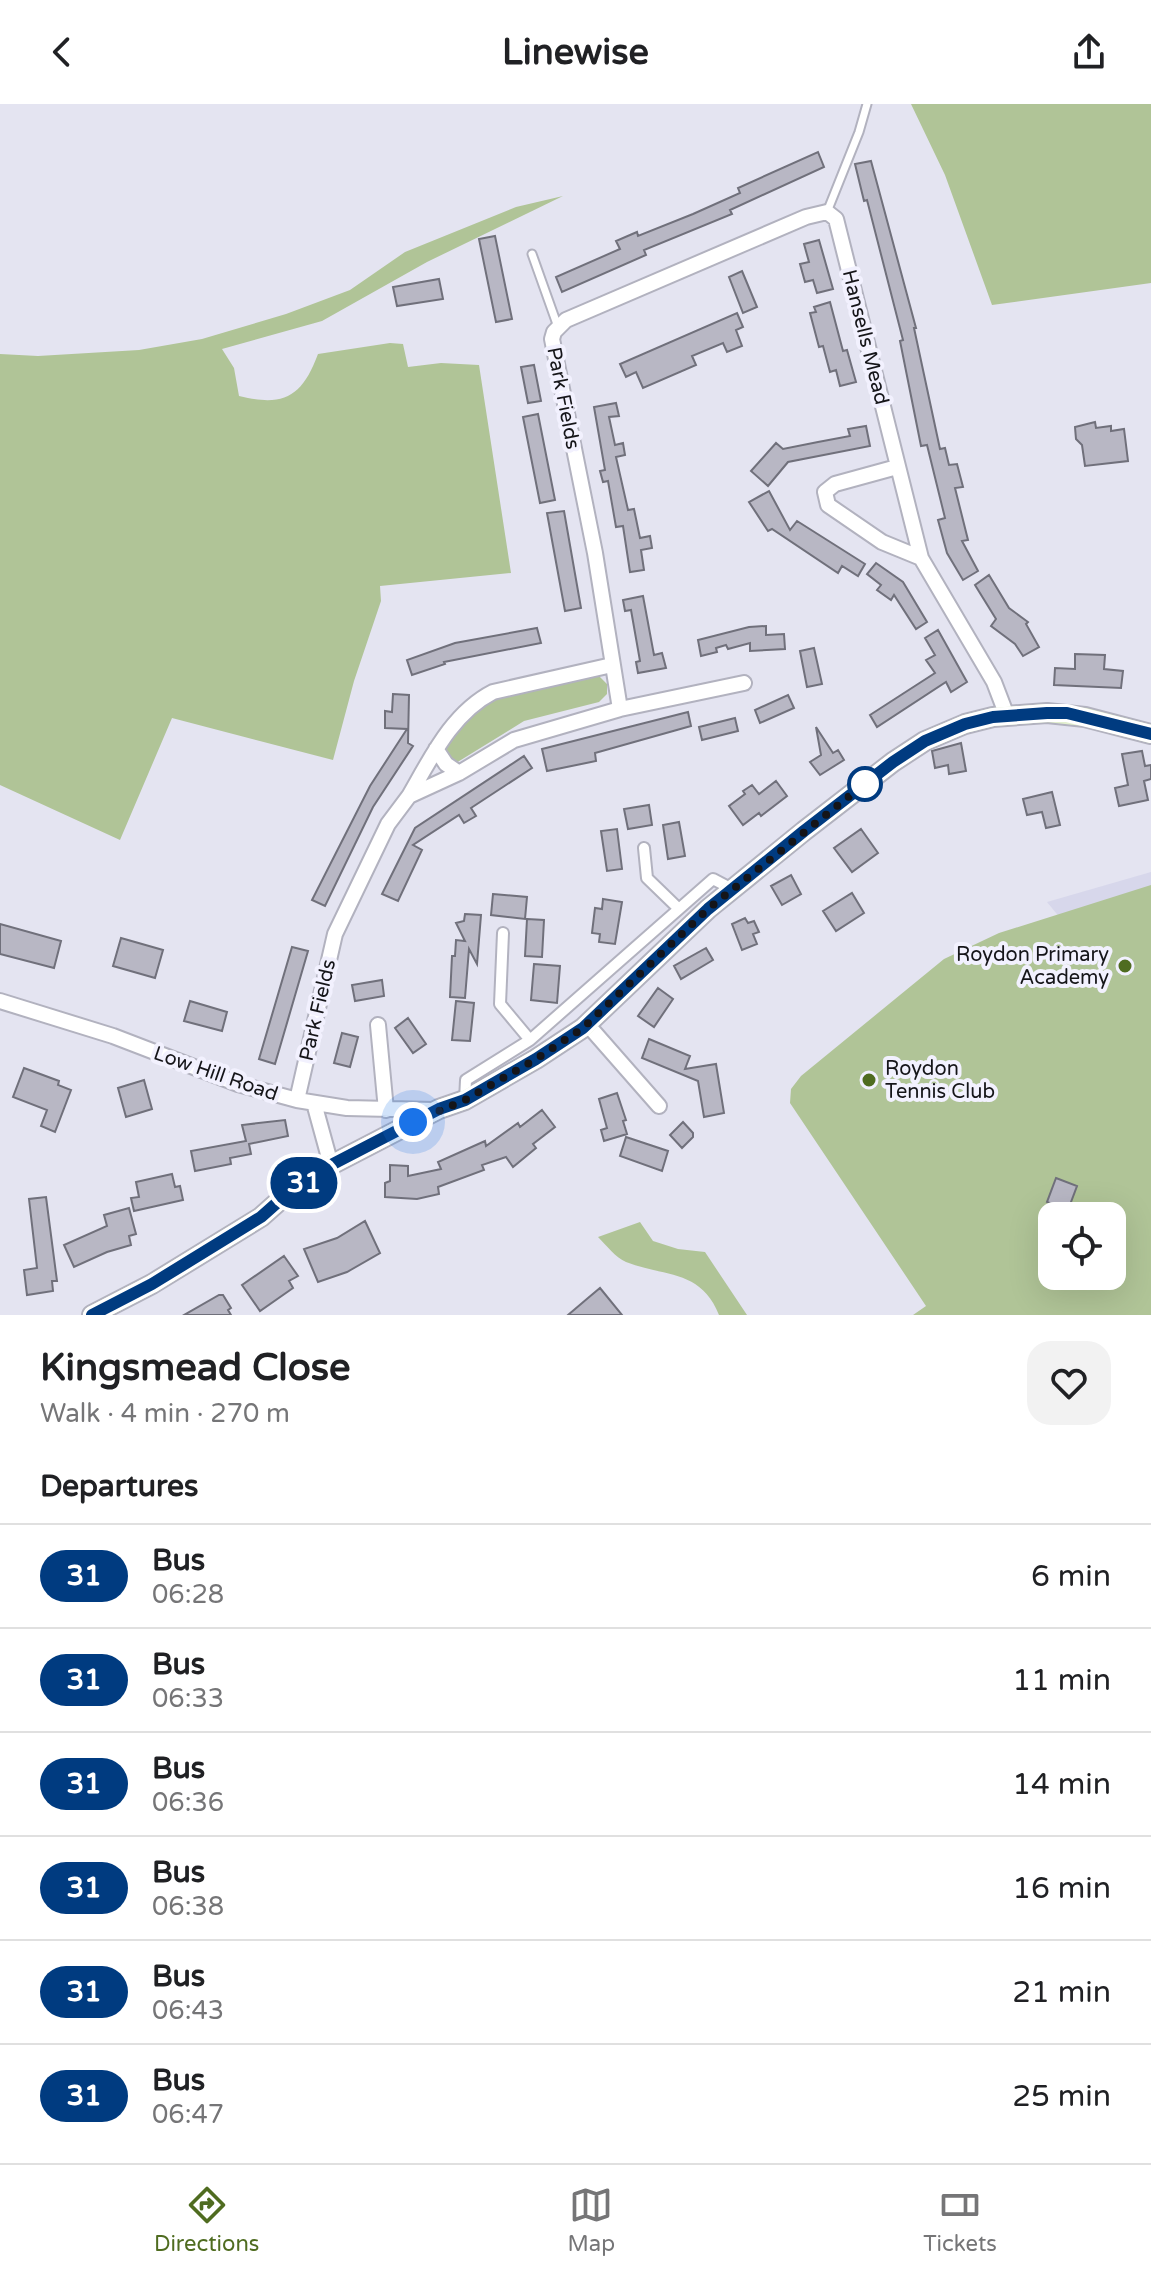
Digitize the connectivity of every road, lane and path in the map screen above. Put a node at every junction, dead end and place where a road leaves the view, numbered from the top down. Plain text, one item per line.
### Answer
1 (867, 104) edge
2 (827, 212) junction
3 (532, 254) dead end
4 (558, 327) junction
5 (897, 467) junction
6 (921, 558) junction
7 (612, 665) junction
8 (744, 683) dead end
9 (620, 709) junction
10 (1007, 716) junction
11 (1151, 734) edge
12 (436, 749) junction
13 (459, 773) junction
14 (409, 796) junction
15 (644, 848) dead end
16 (732, 889) junction
17 (679, 909) junction
18 (503, 933) dead end
19 (0, 1001) edge
20 (587, 1024) junction
21 (378, 1025) dead end
22 (530, 1040) junction
23 (297, 1100) junction
24 (465, 1100) junction
25 (314, 1103) junction
26 (659, 1106) dead end
27 (439, 1109) junction
28 (386, 1110) junction
29 (331, 1165) junction
30 (92, 1315) edge

1 - 2 lane
2 - 4 street, Park Fields
2 - 5 street, Hansells Mead
3 - 4 lane
4 - 7 street, Park Fields
5 - 6 street, Hansells Mead
5 - 6 street
6 - 10 street, Hansells Mead
7 - 9 street, Park Fields
7 - 12 street, Park Fields
8 - 9 street, Park Fields
9 - 13 street, Park Fields
10 - 11 main road
10 - 16 main road
12 - 13 street
12 - 14 street, Park Fields
13 - 14 street, Park Fields
14 - 23 street, Park Fields
15 - 17 street
16 - 17 street
16 - 20 main road
17 - 22 street
18 - 22 street
19 - 23 street, Low Hill Road
20 - 24 main road
20 - 26 street
21 - 28 street
22 - 24 street
23 - 25 street, Low Hill Road
24 - 27 main road
25 - 28 street, Low Hill Road
25 - 29 street
27 - 28 street, Low Hill Road
27 - 29 main road
29 - 30 main road

